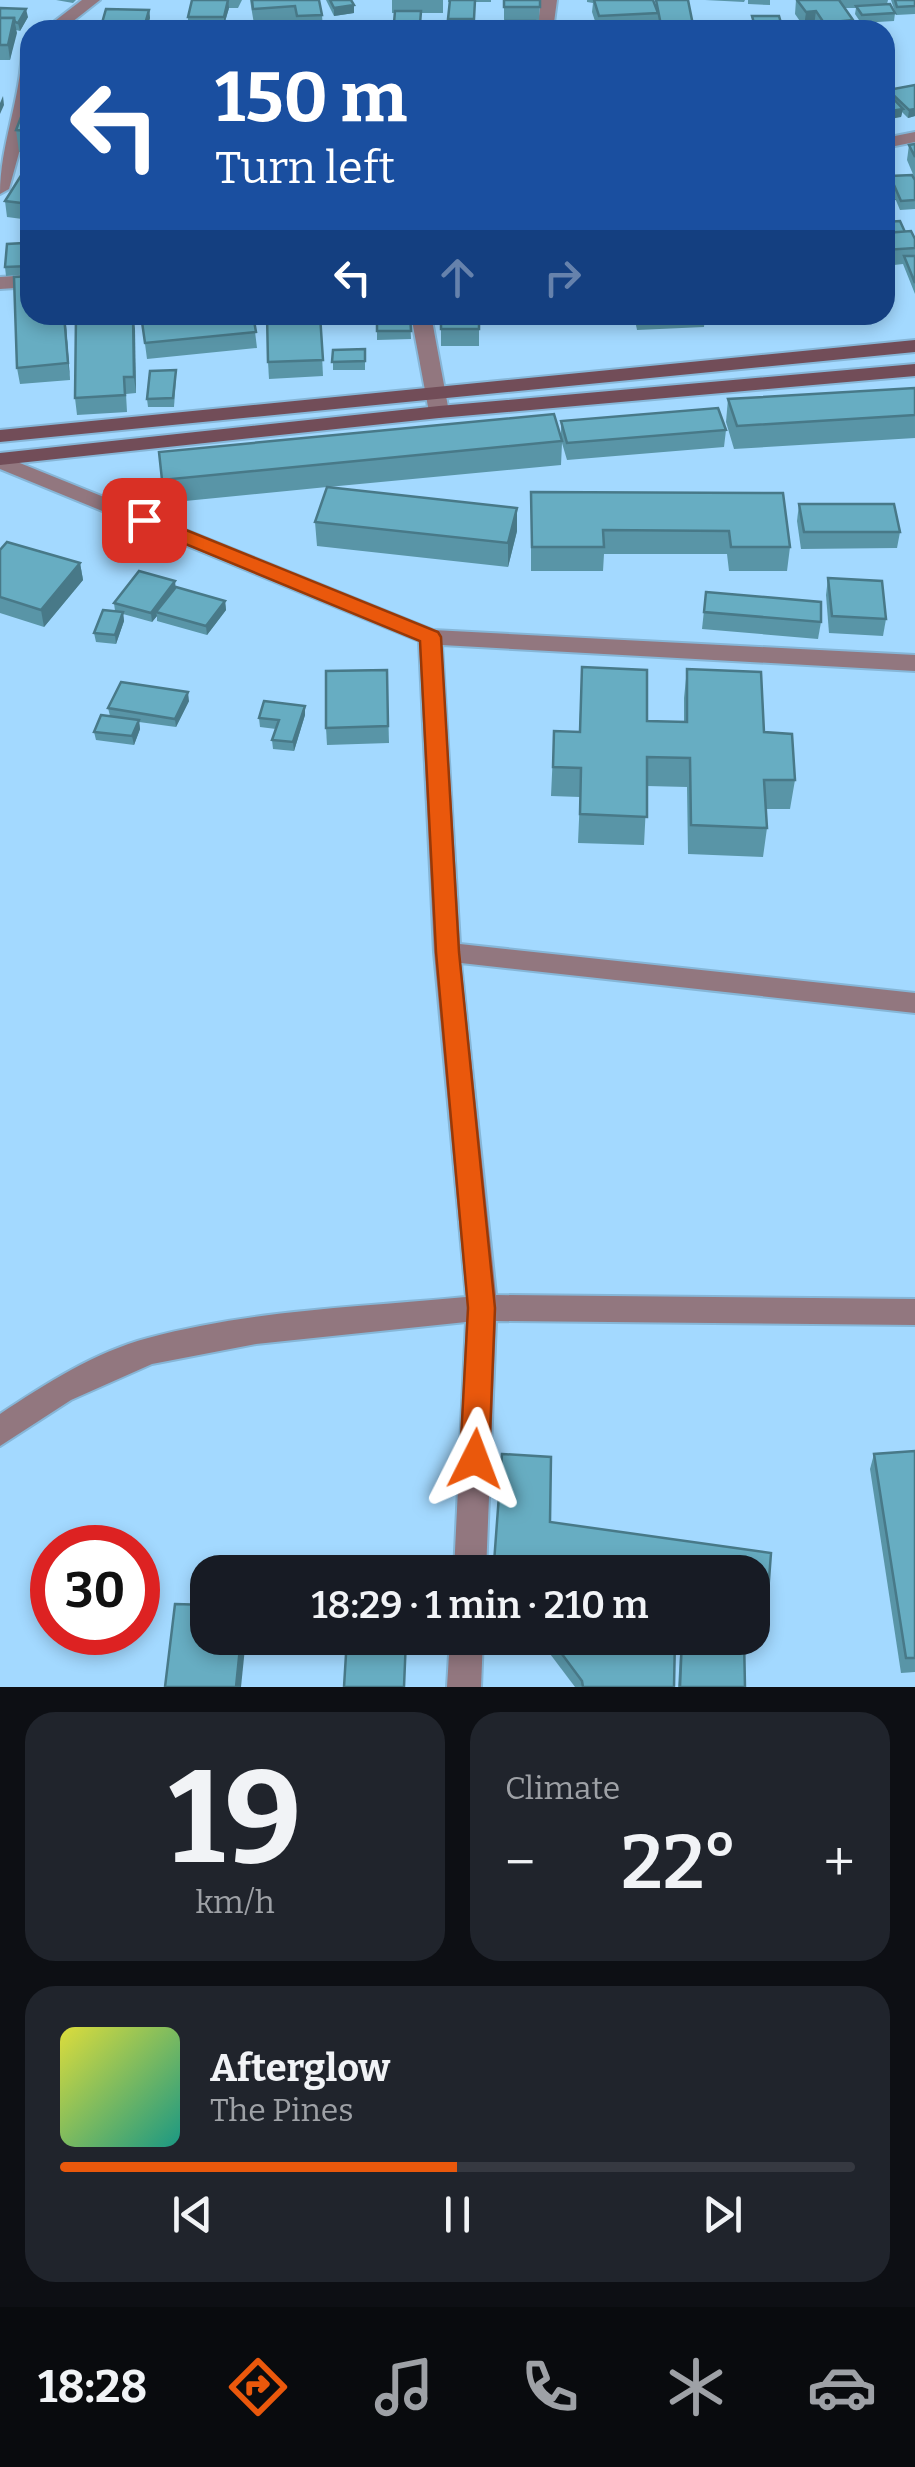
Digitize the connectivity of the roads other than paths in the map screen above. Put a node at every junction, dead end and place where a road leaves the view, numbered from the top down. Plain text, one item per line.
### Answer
1 (92, 0) edge
2 (65, 20) edge
3 (20, 118) edge
4 (0, 189) edge
5 (423, 325) edge
6 (915, 346) edge
7 (915, 370) edge
8 (436, 403) junction
9 (0, 436) edge
10 (0, 460) edge
11 (430, 637) junction
12 (915, 663) edge
13 (448, 952) junction
14 (915, 1003) edge
15 (482, 1308) junction
16 (915, 1312) edge
17 (0, 1432) edge
18 (471, 1555) edge
19 (465, 1655) edge
20 (464, 1687) edge

1 - 2 street
3 - 4 street
5 - 8 street
6 - 8 street
7 - 8 street
8 - 9 street
8 - 10 street
10 - 11 street
11 - 12 street
11 - 13 street
13 - 14 street
13 - 15 street
15 - 16 street
15 - 17 street
15 - 18 street
19 - 20 street

